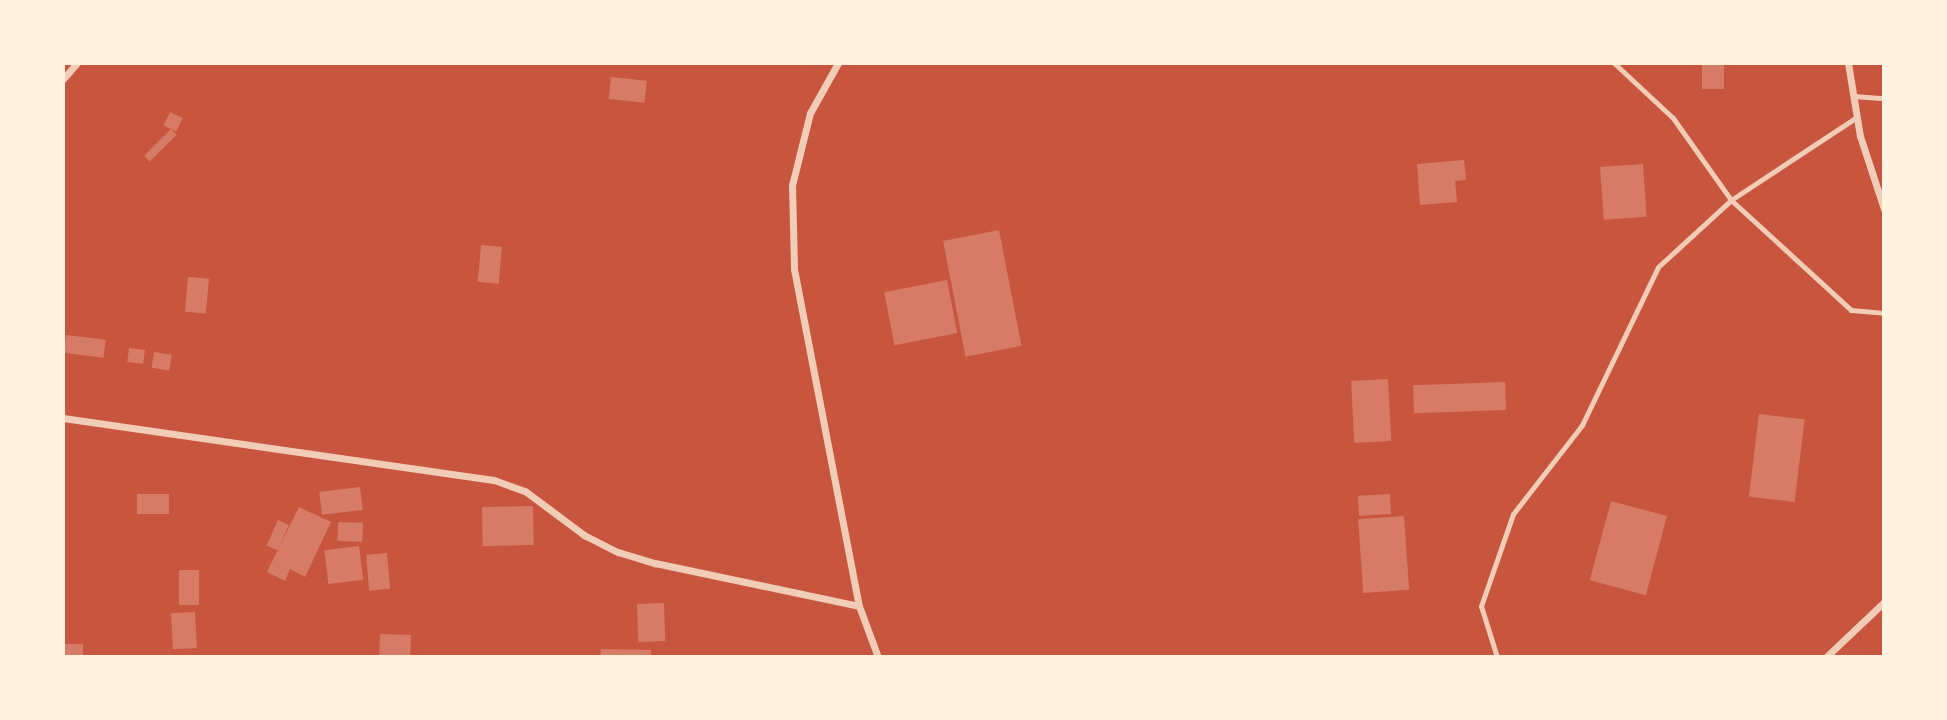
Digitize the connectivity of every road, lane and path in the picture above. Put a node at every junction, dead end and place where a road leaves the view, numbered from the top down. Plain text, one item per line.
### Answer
1 (78, 63) edge
2 (838, 63) edge
3 (1614, 63) edge
4 (1848, 63) edge
5 (63, 79) edge
6 (1853, 96) junction
7 (1884, 98) edge
8 (1857, 117) junction
9 (1731, 200) junction
10 (1884, 209) edge
11 (1884, 313) edge
12 (63, 418) edge
13 (1884, 602) edge
14 (859, 606) junction
15 (878, 657) edge
16 (1497, 657) edge
17 (1826, 657) edge

1 - 5 street
2 - 14 street
3 - 9 lane
4 - 6 street
6 - 7 lane
6 - 8 street
8 - 9 lane
8 - 10 street
9 - 11 lane
9 - 16 lane
12 - 14 street
13 - 17 street
14 - 15 street

